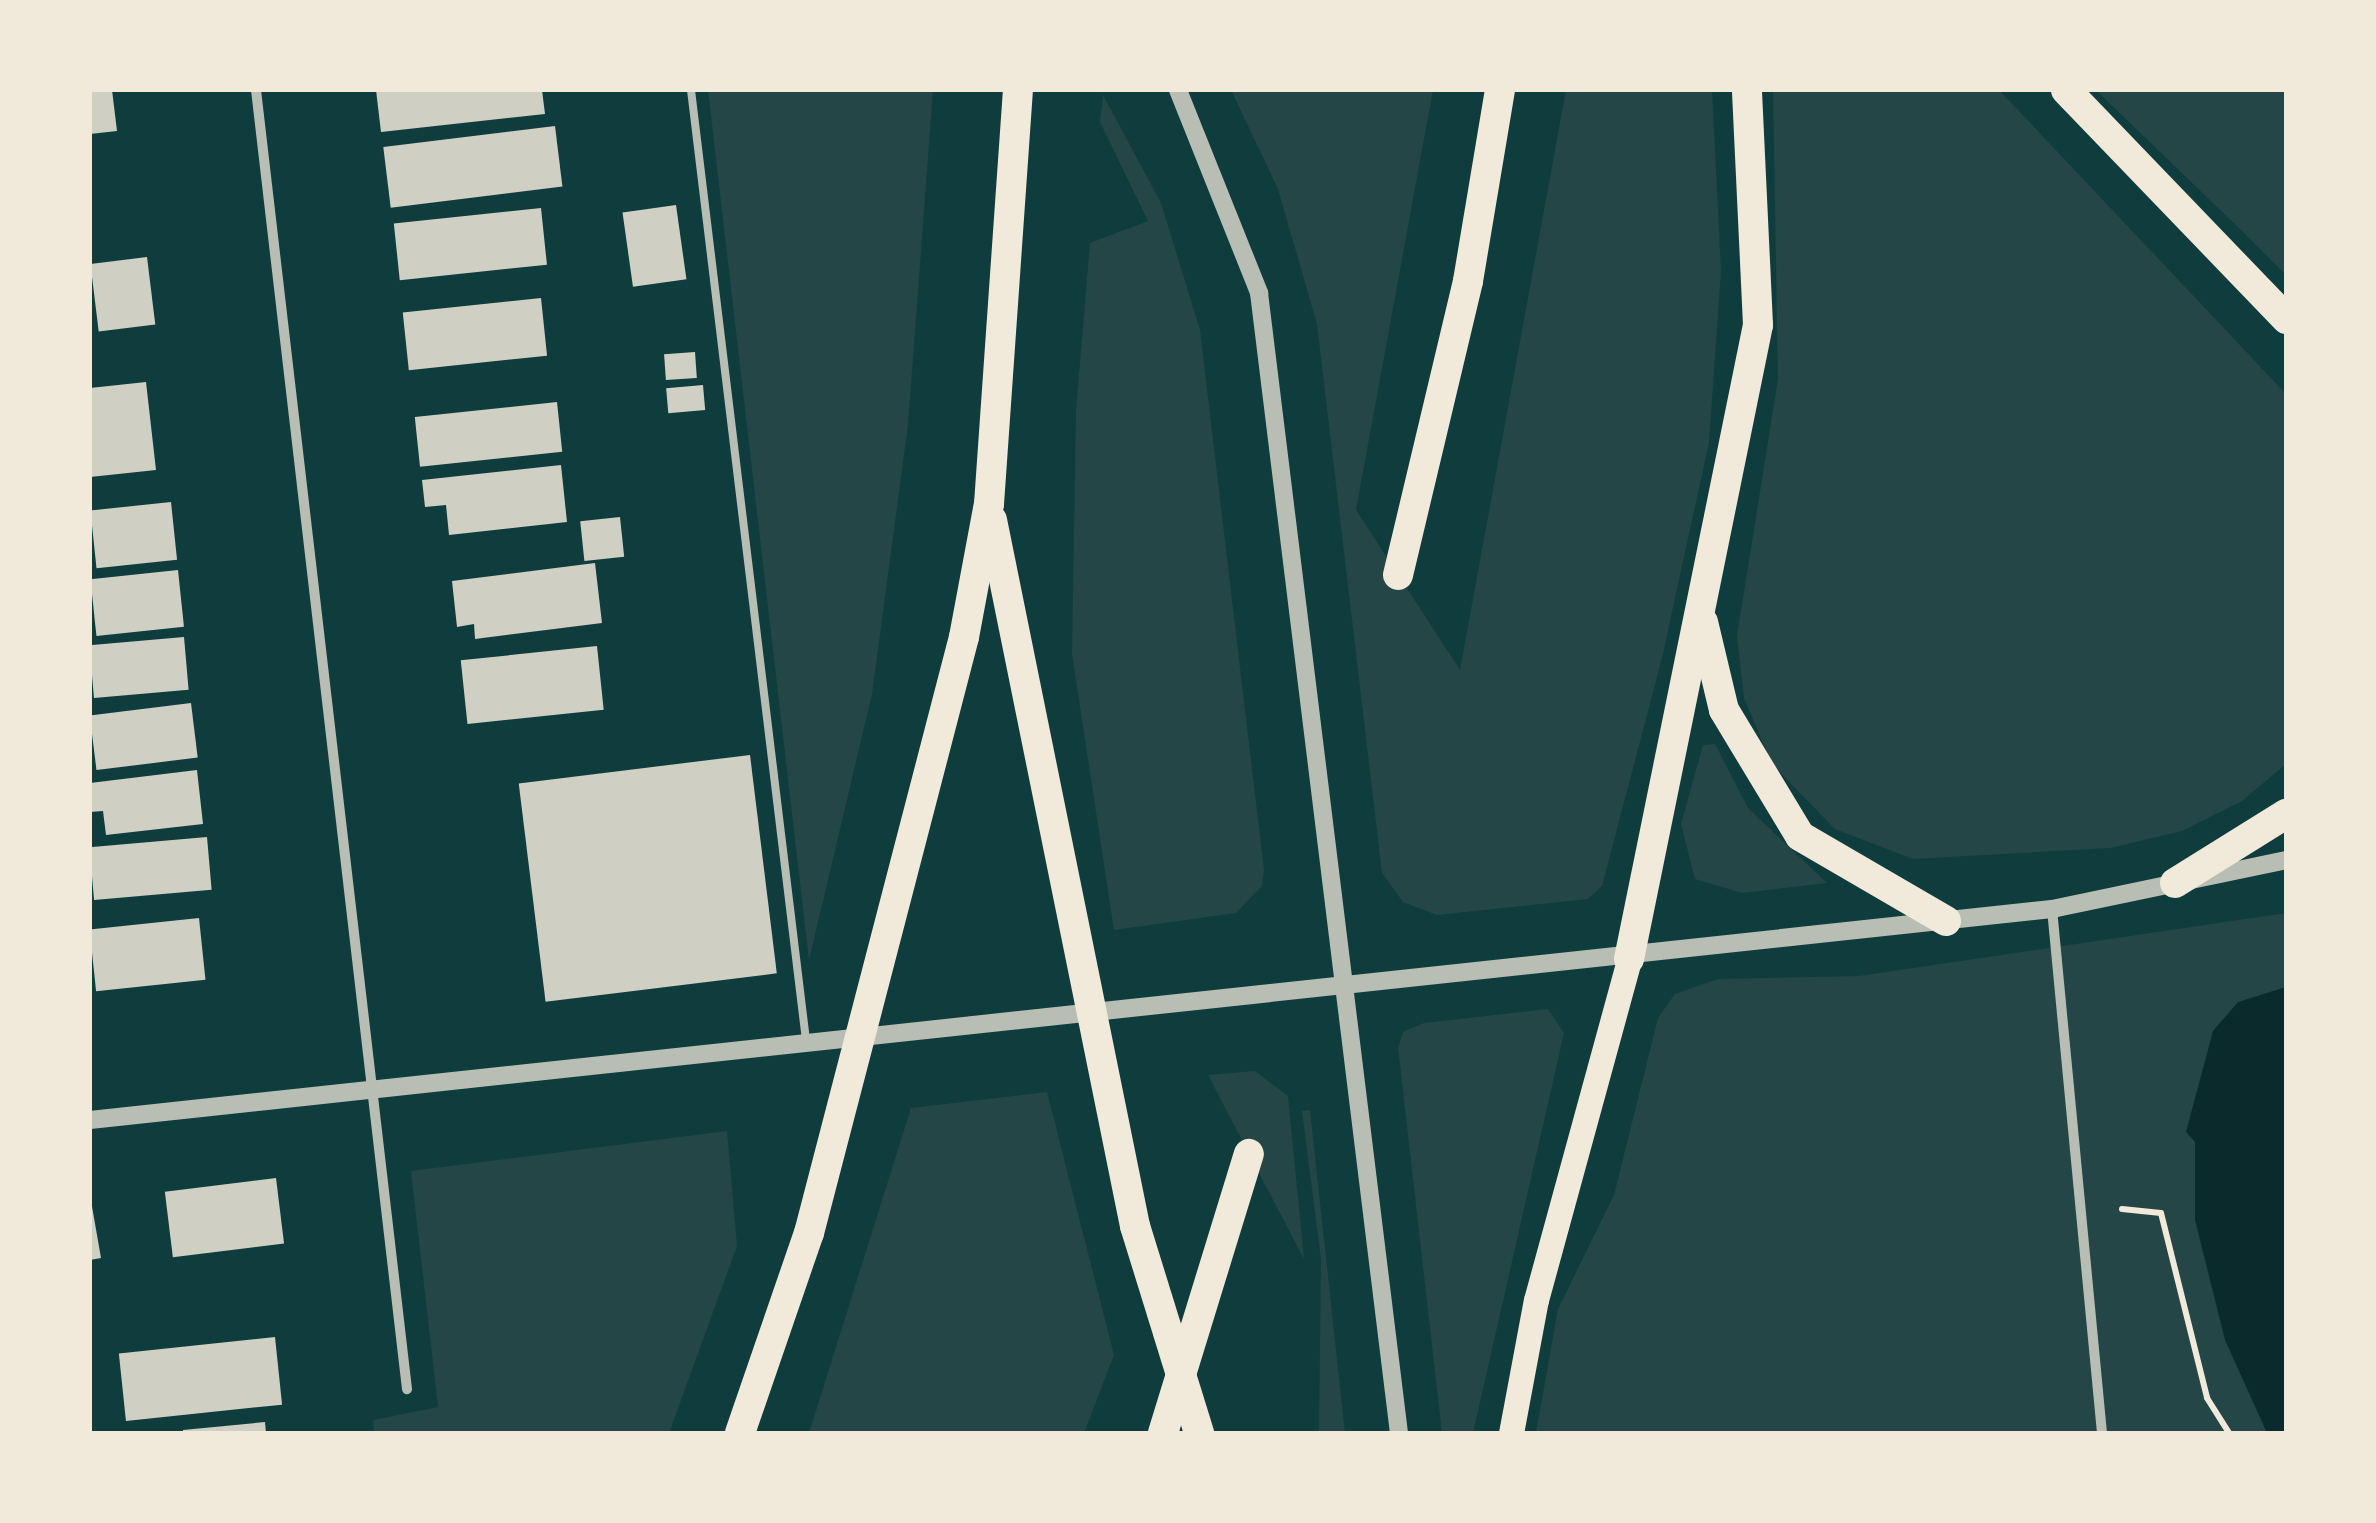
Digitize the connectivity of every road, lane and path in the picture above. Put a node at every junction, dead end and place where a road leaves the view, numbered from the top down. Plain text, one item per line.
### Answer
1 (256, 90) edge
2 (691, 90) edge
3 (1018, 90) edge
4 (1178, 90) edge
5 (1500, 90) edge
6 (1747, 90) edge
7 (2066, 90) edge
8 (2286, 319) edge
9 (988, 504) junction
10 (1398, 574) dead end
11 (1700, 610) junction
12 (2286, 814) edge
13 (2286, 860) edge
14 (2174, 883) junction
15 (2052, 909) junction
16 (1946, 922) junction
17 (1629, 959) junction
18 (1345, 990) junction
19 (806, 1045) junction
20 (374, 1090) junction
21 (90, 1120) edge
22 (1248, 1154) dead end
23 (2122, 1209) dead end
24 (408, 1390) dead end
25 (740, 1433) edge
26 (1164, 1433) edge
27 (1199, 1433) edge
28 (1399, 1433) edge
29 (1511, 1433) edge
30 (2102, 1433) edge
31 (2228, 1433) edge

1 - 20 street
2 - 19 lane
3 - 9 highway
4 - 18 street
5 - 10 highway
6 - 11 highway
7 - 8 highway
9 - 25 highway
9 - 27 highway
11 - 16 highway
11 - 17 highway
12 - 14 highway
13 - 14 street
14 - 15 street
15 - 16 street
15 - 30 street
16 - 17 street
17 - 18 street
17 - 29 main road
18 - 19 street
18 - 28 street
19 - 20 street
20 - 21 street
20 - 24 street
22 - 26 highway
23 - 31 path

